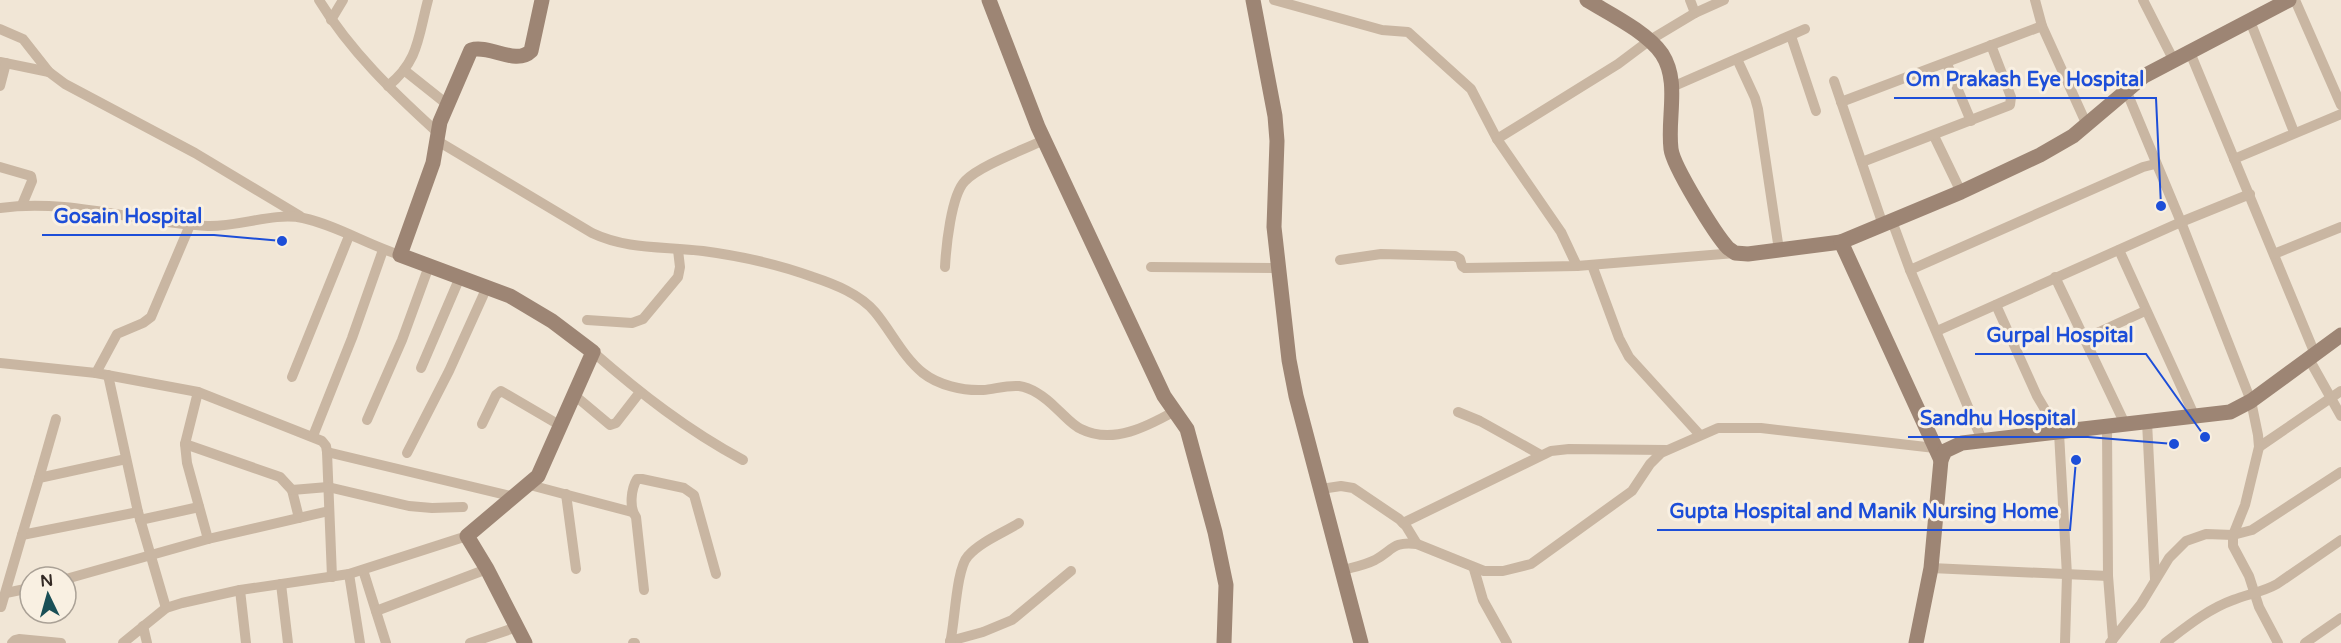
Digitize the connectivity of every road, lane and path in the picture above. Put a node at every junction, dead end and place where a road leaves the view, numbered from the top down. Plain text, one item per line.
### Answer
1 (319, 0) edge
2 (344, 0) edge
3 (428, 0) edge
4 (542, 0) edge
5 (989, 0) edge
6 (1253, 0) edge
7 (1274, 0) edge
8 (1587, 0) edge
9 (1690, 0) edge
10 (1724, 0) edge
11 (2035, 0) edge
12 (2143, 0) edge
13 (2289, 0) edge
14 (2295, 0) edge
15 (1695, 13) junction
16 (331, 20) junction
17 (2250, 21) junction
18 (2042, 26) junction
19 (0, 29) edge
20 (1805, 29) dead end
21 (1791, 36) junction
22 (1650, 40) junction
23 (1991, 45) junction
24 (2189, 50) junction
25 (1737, 59) junction
26 (2174, 59) junction
27 (3, 62) edge
28 (1947, 64) junction
29 (404, 70) junction
30 (49, 72) junction
31 (1834, 81) dead end
32 (0, 86) edge
33 (388, 86) junction
34 (1672, 87) junction
35 (2126, 90) junction
36 (1841, 102) junction
37 (448, 105) junction
38 (2341, 105) edge
39 (1816, 111) dead end
40 (2341, 114) edge
41 (1971, 121) junction
42 (2086, 123) junction
43 (2294, 132) junction
44 (437, 136) junction
45 (1934, 136) junction
46 (1497, 139) junction
47 (1044, 140) junction
48 (2234, 159) junction
49 (1862, 162) junction
50 (2155, 164) junction
51 (0, 167) edge
52 (1961, 192) junction
53 (2250, 194) junction
54 (22, 205) junction
55 (0, 208) edge
56 (303, 218) junction
57 (2181, 222) junction
58 (1887, 223) junction
59 (190, 225) junction
60 (2341, 228) edge
61 (349, 236) junction
62 (1841, 242) junction
63 (383, 250) junction
64 (678, 250) junction
65 (1779, 250) junction
66 (2119, 250) junction
67 (1735, 253) junction
68 (2274, 254) junction
69 (400, 255) junction
70 (1340, 260) dead end
71 (1592, 265) junction
72 (429, 266) junction
73 (1577, 266) junction
74 (945, 267) dead end
75 (1151, 267) dead end
76 (1279, 268) junction
77 (1910, 270) junction
78 (2055, 277) junction
79 (460, 278) junction
80 (487, 287) junction
81 (1996, 305) junction
82 (2145, 311) junction
83 (587, 320) dead end
84 (1936, 331) junction
85 (2341, 335) edge
86 (2084, 339) junction
87 (593, 352) junction
88 (2312, 357) junction
89 (0, 363) edge
90 (421, 368) dead end
91 (96, 373) junction
92 (108, 375) junction
93 (292, 377) dead end
94 (2341, 391) edge
95 (198, 392) junction
96 (640, 392) junction
97 (573, 394) junction
98 (2331, 398) junction
99 (2251, 401) junction
100 (1175, 411) junction
101 (1458, 412) dead end
102 (2341, 416) edge
103 (2195, 417) junction
104 (56, 419) dead end
105 (367, 420) dead end
106 (2147, 422) junction
107 (482, 424) dead end
108 (2125, 424) junction
109 (561, 426) junction
110 (2107, 426) junction
111 (2059, 433) junction
112 (1700, 435) junction
113 (313, 436) junction
114 (1982, 440) junction
115 (184, 444) junction
116 (2259, 447) junction
117 (1666, 450) junction
118 (327, 452) junction
119 (406, 453) dead end
120 (1938, 454) junction
121 (1541, 455) junction
122 (126, 459) junction
123 (742, 460) dead end
124 (2341, 472) edge
125 (39, 478) junction
126 (530, 485) junction
127 (328, 487) junction
128 (292, 489) junction
129 (1321, 489) junction
130 (566, 494) junction
131 (515, 497) junction
132 (199, 507) junction
133 (463, 507) dead end
134 (329, 511) junction
135 (632, 512) junction
136 (139, 516) junction
137 (299, 518) junction
138 (1019, 523) dead end
139 (1403, 523) junction
140 (22, 535) junction
141 (2233, 535) junction
142 (467, 536) junction
143 (208, 538) junction
144 (2341, 540) edge
145 (1417, 544) junction
146 (150, 556) junction
147 (1932, 568) junction
148 (487, 569) junction
149 (576, 569) dead end
150 (1474, 569) junction
151 (363, 570) junction
152 (1343, 570) junction
153 (1071, 571) dead end
154 (349, 574) junction
155 (716, 574) dead end
156 (2067, 574) junction
157 (78, 576) edge
158 (2108, 576) junction
159 (332, 577) junction
160 (2155, 582) junction
161 (281, 584) junction
162 (18, 590) edge
163 (240, 590) junction
164 (644, 590) dead end
165 (6, 593) junction
166 (2255, 593) junction
167 (1, 607) edge
168 (166, 608) junction
169 (376, 611) junction
170 (2341, 618) edge
171 (143, 626) junction
172 (517, 627) junction
173 (2112, 641) edge
174 (950, 642) edge
175 (2275, 642) edge
176 (12, 643) edge
177 (61, 643) edge
178 (123, 643) edge
179 (147, 643) edge
180 (246, 643) edge
181 (288, 643) edge
182 (360, 643) edge
183 (386, 643) edge
184 (470, 643) edge
185 (525, 643) edge
186 (1224, 643) edge
187 (1361, 643) edge
188 (1507, 643) edge
189 (1916, 643) edge
190 (2066, 643) edge
191 (2165, 643) edge
192 (2305, 643) edge

1 - 16 street
2 - 16 street
3 - 29 street
4 - 37 street
5 - 47 street
6 - 76 street
7 - 46 street
8 - 22 street
9 - 15 street
10 - 15 street
11 - 18 street
12 - 26 street
13 - 17 street
14 - 38 street
15 - 22 street
16 - 33 street
17 - 24 street
17 - 43 street
18 - 23 street
18 - 42 street
19 - 30 street
20 - 21 street
21 - 25 street
21 - 39 street
22 - 34 street
22 - 46 street
23 - 28 street
23 - 41 street
24 - 26 street
24 - 48 street
25 - 34 street
25 - 65 street
26 - 35 street
27 - 30 street
27 - 32 street
28 - 36 street
28 - 41 street
29 - 33 street
29 - 37 street
30 - 56 street
31 - 36 street
33 - 44 street
34 - 67 street
35 - 42 street
35 - 50 street
36 - 49 street
37 - 44 street
40 - 43 street
41 - 45 street
42 - 52 street
43 - 48 street
44 - 64 street
44 - 69 street
45 - 49 street
45 - 52 street
46 - 73 street
47 - 74 street
47 - 100 street
48 - 53 street
49 - 58 street
50 - 57 street
50 - 77 street
51 - 54 street
52 - 58 street
53 - 57 street
53 - 68 street
54 - 55 street
54 - 59 street
56 - 59 street
56 - 61 street
57 - 66 street
57 - 99 street
58 - 62 street
58 - 77 street
59 - 91 street
60 - 68 street
61 - 63 street
61 - 93 street
62 - 65 street
62 - 120 street
63 - 69 street
63 - 113 street
64 - 83 street
64 - 100 street
65 - 67 street
66 - 78 street
66 - 82 street
67 - 71 street
68 - 88 street
69 - 72 street
70 - 73 street
71 - 73 street
71 - 112 street
72 - 79 street
72 - 105 street
75 - 76 street
76 - 129 street
77 - 84 street
78 - 81 street
78 - 86 street
79 - 80 street
79 - 90 street
80 - 87 street
80 - 119 street
81 - 84 street
81 - 111 street
82 - 86 street
82 - 103 street
84 - 114 street
85 - 88 street
86 - 108 street
87 - 96 street
87 - 97 street
88 - 98 street
88 - 99 street
89 - 91 street
91 - 92 street
92 - 95 street
92 - 122 street
94 - 98 street
95 - 113 street
95 - 115 street
96 - 97 street
96 - 123 street
97 - 109 street
98 - 102 street
98 - 116 street
99 - 103 street
99 - 116 street
100 - 186 street
101 - 121 street
103 - 106 street
104 - 125 street
106 - 108 street
106 - 160 street
107 - 109 street
108 - 110 street
109 - 126 street
110 - 111 street
110 - 158 street
111 - 114 street
111 - 156 street
112 - 117 street
112 - 120 street
113 - 118 street
114 - 120 street
115 - 128 street
115 - 132 street
116 - 141 street
117 - 121 street
117 - 150 street
118 - 127 street
118 - 131 street
120 - 147 street
121 - 139 street
122 - 125 street
122 - 136 street
124 - 141 street
125 - 140 street
126 - 130 street
126 - 131 street
127 - 128 street
127 - 133 street
127 - 134 street
128 - 137 street
129 - 139 street
129 - 152 street
130 - 135 street
130 - 149 street
131 - 142 street
132 - 136 street
132 - 143 street
134 - 137 street
134 - 159 street
135 - 155 street
135 - 164 street
136 - 140 street
136 - 146 street
137 - 143 street
138 - 174 street
139 - 145 street
140 - 165 street
141 - 160 street
141 - 166 street
142 - 148 street
142 - 151 street
143 - 146 street
144 - 166 street
145 - 150 street
145 - 152 street
146 - 157 street
146 - 168 street
147 - 156 street
147 - 189 street
148 - 169 street
148 - 172 street
150 - 188 street
151 - 154 street
151 - 169 street
152 - 187 street
153 - 174 street
154 - 159 street
154 - 182 street
156 - 158 street
156 - 190 street
158 - 173 street
159 - 161 street
160 - 173 street
161 - 163 street
161 - 181 street
162 - 165 street
163 - 168 street
163 - 180 street
165 - 167 street
166 - 175 street
166 - 191 street
168 - 171 street
169 - 183 street
170 - 192 street
171 - 178 street
171 - 179 street
172 - 184 street
172 - 185 street
176 - 177 street

